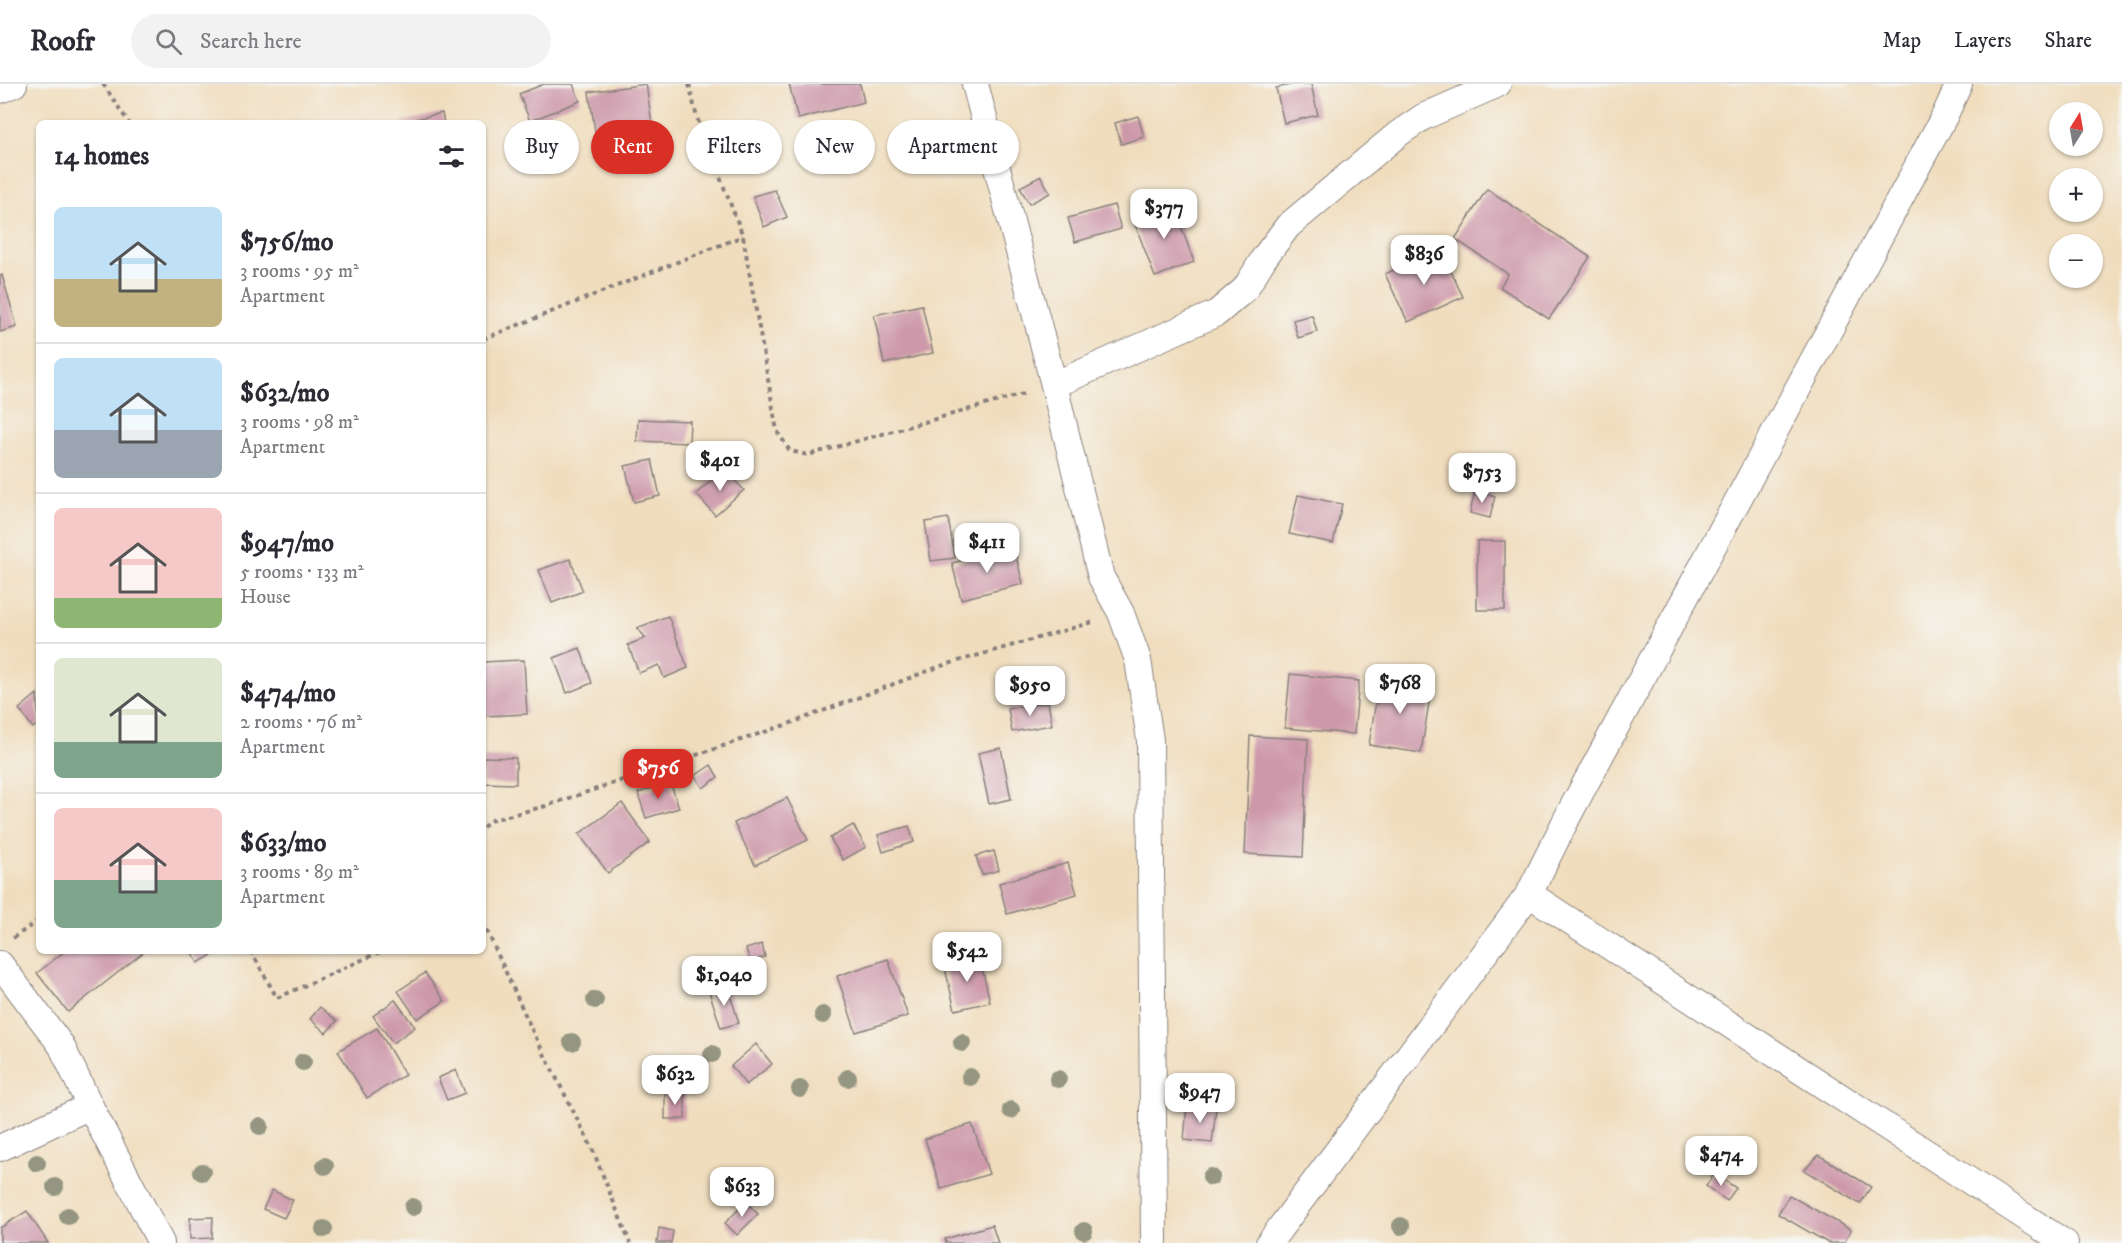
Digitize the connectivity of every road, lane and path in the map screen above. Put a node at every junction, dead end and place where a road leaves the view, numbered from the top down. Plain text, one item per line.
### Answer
1 (14, 84) edge
2 (103, 84) edge
3 (689, 84) edge
4 (975, 84) edge
5 (1498, 84) edge
6 (1959, 84) edge
7 (0, 90) edge
8 (127, 120) edge
9 (743, 236) junction
10 (486, 338) edge
11 (1054, 385) junction
12 (1122, 613) junction
13 (486, 825) edge
14 (1529, 894) junction
15 (36, 922) edge
16 (486, 929) edge
17 (10, 940) dead end
18 (253, 954) edge
19 (375, 954) edge
20 (0, 964) edge
21 (90, 1106) junction
22 (0, 1148) edge
23 (161, 1243) edge
24 (630, 1243) edge
25 (1154, 1243) edge
26 (1269, 1243) edge
27 (2065, 1243) edge

1 - 7 street
2 - 8 path
3 - 9 path
4 - 11 street
5 - 11 street
6 - 14 street
9 - 10 path
9 - 11 path
11 - 12 street
12 - 13 path
12 - 25 street
14 - 26 street
14 - 27 street
15 - 17 path
16 - 24 path
18 - 19 path
20 - 21 street
21 - 22 street
21 - 23 street

